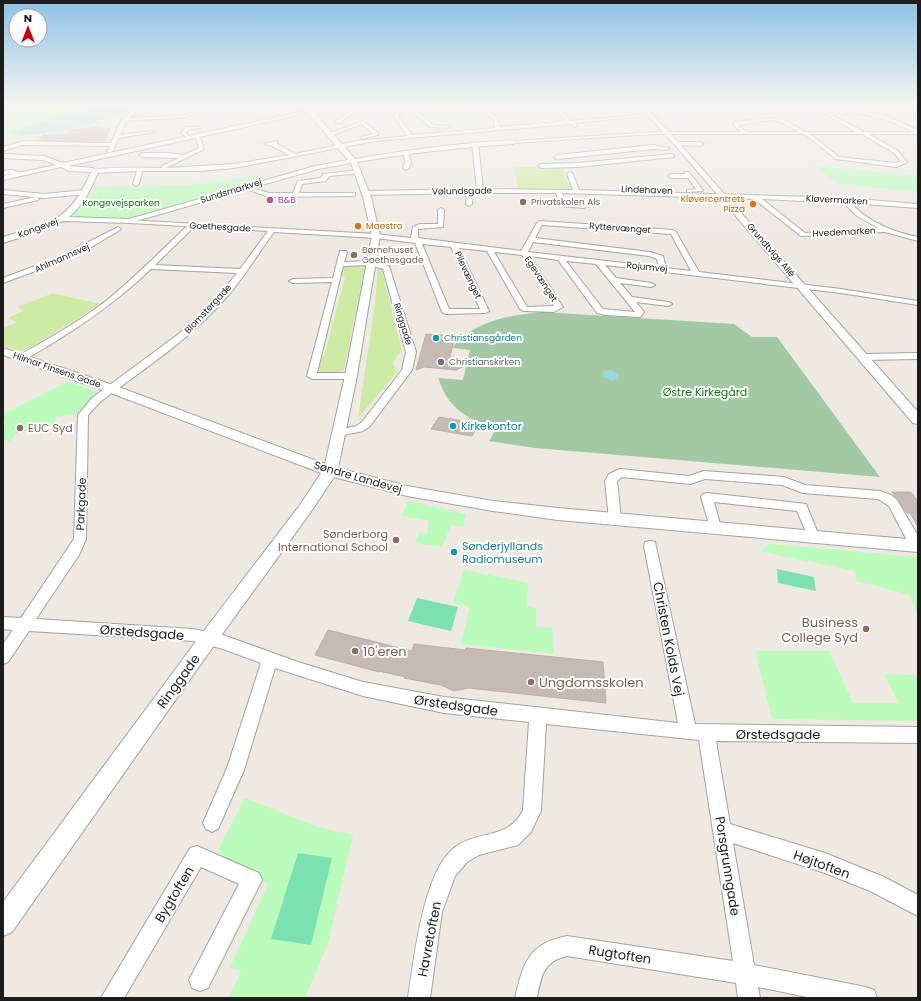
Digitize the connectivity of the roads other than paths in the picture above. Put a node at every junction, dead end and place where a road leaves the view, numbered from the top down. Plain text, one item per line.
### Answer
1 (110, 151) edge
2 (128, 151) edge
3 (197, 151) edge
4 (285, 151) edge
5 (305, 151) edge
6 (345, 151) edge
7 (416, 151) edge
8 (476, 151) edge
9 (554, 151) edge
10 (684, 151) edge
11 (828, 151) edge
12 (894, 151) edge
13 (405, 152) junction
14 (114, 154) junction
15 (142, 155) dead end
16 (293, 155) junction
17 (3, 156) edge
18 (672, 156) dead end
19 (186, 157) junction
20 (354, 162) junction
21 (62, 164) junction
22 (541, 166) dead end
23 (561, 166) junction
24 (406, 168) dead end
25 (161, 169) junction
26 (140, 170) junction
27 (95, 171) junction
28 (359, 172) junction
29 (3, 173) edge
30 (20, 174) junction
31 (570, 174) dead end
32 (671, 176) dead end
33 (3, 178) edge
34 (136, 184) dead end
35 (243, 187) junction
36 (577, 190) junction
37 (470, 191) junction
38 (480, 191) junction
39 (558, 191) junction
40 (4, 192) edge
41 (85, 192) junction
42 (366, 193) junction
43 (352, 194) dead end
44 (295, 195) junction
45 (44, 196) junction
46 (723, 196) junction
47 (755, 197) junction
48 (845, 200) junction
49 (470, 204) dead end
50 (3, 206) edge
51 (584, 206) dead end
52 (918, 206) edge
53 (441, 210) dead end
54 (63, 219) junction
55 (129, 221) junction
56 (191, 226) junction
57 (118, 229) dead end
58 (272, 230) junction
59 (885, 230) junction
60 (376, 236) junction
61 (918, 239) edge
62 (3, 240) edge
63 (416, 240) junction
64 (531, 240) junction
65 (454, 245) junction
66 (489, 248) junction
67 (343, 253) dead end
68 (524, 253) junction
69 (560, 257) junction
70 (598, 262) junction
71 (372, 263) junction
72 (341, 264) junction
73 (149, 267) junction
74 (663, 269) junction
75 (243, 270) junction
76 (696, 273) junction
77 (337, 280) junction
78 (613, 280) junction
79 (3, 281) edge
80 (294, 281) dead end
81 (651, 285) dead end
82 (803, 287) junction
83 (628, 298) junction
84 (918, 303) edge
85 (668, 304) dead end
86 (3, 351) edge
87 (918, 356) edge
88 (21, 358) junction
89 (867, 360) junction
90 (918, 363) edge
91 (351, 376) junction
92 (112, 389) junction
93 (918, 419) edge
94 (339, 433) junction
95 (330, 471) junction
96 (615, 519) junction
97 (715, 528) junction
98 (813, 536) junction
99 (650, 546) dead end
100 (918, 546) edge
101 (3, 623) edge
102 (26, 624) junction
103 (209, 638) junction
104 (3, 657) edge
105 (270, 658) junction
106 (538, 716) junction
107 (697, 733) junction
108 (918, 735) edge
109 (212, 823) dead end
110 (722, 833) junction
111 (918, 906) edge
112 (3, 922) edge
113 (745, 974) junction
114 (200, 980) dead end
115 (112, 998) edge
116 (419, 998) edge
117 (526, 998) edge
118 (749, 998) edge
119 (866, 998) edge

1 - 14 street
2 - 14 street
3 - 19 street
4 - 16 street
5 - 16 street
6 - 20 street, Ringgade
7 - 13 street, Sundsmarkvej
8 - 38 street
9 - 23 street
10 - 46 street, Grundtvigs Allé
11 - 12 street
13 - 20 street, Sundsmarkvej
13 - 24 street
14 - 21 street
15 - 19 street
16 - 25 street
17 - 21 street
18 - 23 street
19 - 25 street
20 - 28 street, Ringgade
20 - 35 street, Sundsmarkvej
21 - 27 street
21 - 30 street
22 - 23 street
25 - 26 street
26 - 27 street
26 - 34 street
27 - 41 street, Kongevej
28 - 42 street, Ringgade
28 - 44 street
29 - 30 street
30 - 33 street
31 - 36 street
32 - 36 street, Lindehaven
35 - 44 street
35 - 55 street, Sundsmarkvej
36 - 39 street, Vølundsgade
36 - 46 street, Vølundsgade
37 - 38 street, Vølundsgade
37 - 42 street, Vølundsgade
37 - 49 street
38 - 39 street, Vølundsgade
39 - 51 street
40 - 45 street
41 - 45 street
41 - 54 street, Kongevej
42 - 60 street, Ringgade
43 - 44 street
45 - 50 street
46 - 47 street, Kløvermarken
46 - 82 street, Grundtvigs Allé
47 - 48 street, Kløvermarken
47 - 59 street, Hvedemarken
48 - 52 street, Kløvermarken
48 - 59 street, Hvedemarken
53 - 63 street
54 - 55 street, Goethesgade
54 - 62 street, Kongevej
55 - 56 street, Goethesgade
56 - 58 street, Goethesgade
56 - 73 street
57 - 79 street, Ahlmannsvej
58 - 60 street, Goethesgade
58 - 75 street, Blomstergade
59 - 61 street, Hvedemarken
60 - 63 street, Rojumvej
60 - 71 street, Ringgade
63 - 65 street, Rojumvej
63 - 65 street, Pilevænget
64 - 68 street, Ryttervænget
64 - 74 street, Ryttervænget
64 - 76 street, Ryttervænget
65 - 66 street, Rojumvej
66 - 68 street, Rojumvej
66 - 68 street, Egevænget
67 - 72 street
68 - 69 street, Rojumvej
69 - 70 street, Rojumvej
69 - 83 street
70 - 74 street, Rojumvej
70 - 78 street
71 - 72 street
71 - 91 street, Ringgade
71 - 94 street, Ringgade
72 - 77 street
73 - 75 street
73 - 88 street
74 - 76 street, Rojumvej
75 - 92 street, Blomstergade
76 - 82 street, Rojumvej
77 - 80 street
77 - 91 street
78 - 81 street
78 - 83 street
82 - 84 street, Rojumvej
82 - 89 street, Grundtvigs Allé
83 - 85 street
86 - 88 street, Hilmar Finsens Gade
87 - 89 street
88 - 92 street, Hilmar Finsens Gade
89 - 90 street
89 - 93 street, Grundtvigs Allé
91 - 94 street, Ringgade
92 - 95 street, Søndre Landevej
92 - 102 street, Parkgade
94 - 95 street, Ringgade
95 - 96 street, Søndre Landevej
95 - 103 street, Ringgade
96 - 97 street, Søndre Landevej
96 - 100 street, Søndre Landevej
97 - 98 street, Søndre Landevej
97 - 98 street
98 - 100 street, Søndre Landevej
99 - 107 street, Christen Kolds Vej
101 - 102 street, Ørstedsgade
102 - 103 street, Ørstedsgade
102 - 104 street, Parkgade
103 - 105 street, Ørstedsgade
103 - 112 street, Ringgade
105 - 106 street, Ørstedsgade
105 - 109 street
106 - 107 street, Ørstedsgade
106 - 116 street, Havretoften
107 - 108 street, Ørstedsgade
107 - 110 street, Porsgrunngade
110 - 111 street, Højtoften
110 - 113 street, Porsgrunngade
113 - 117 street, Rugtoften
113 - 118 street, Porsgrunngade
113 - 119 street, Rugtoften
114 - 115 street, Bygtoften

